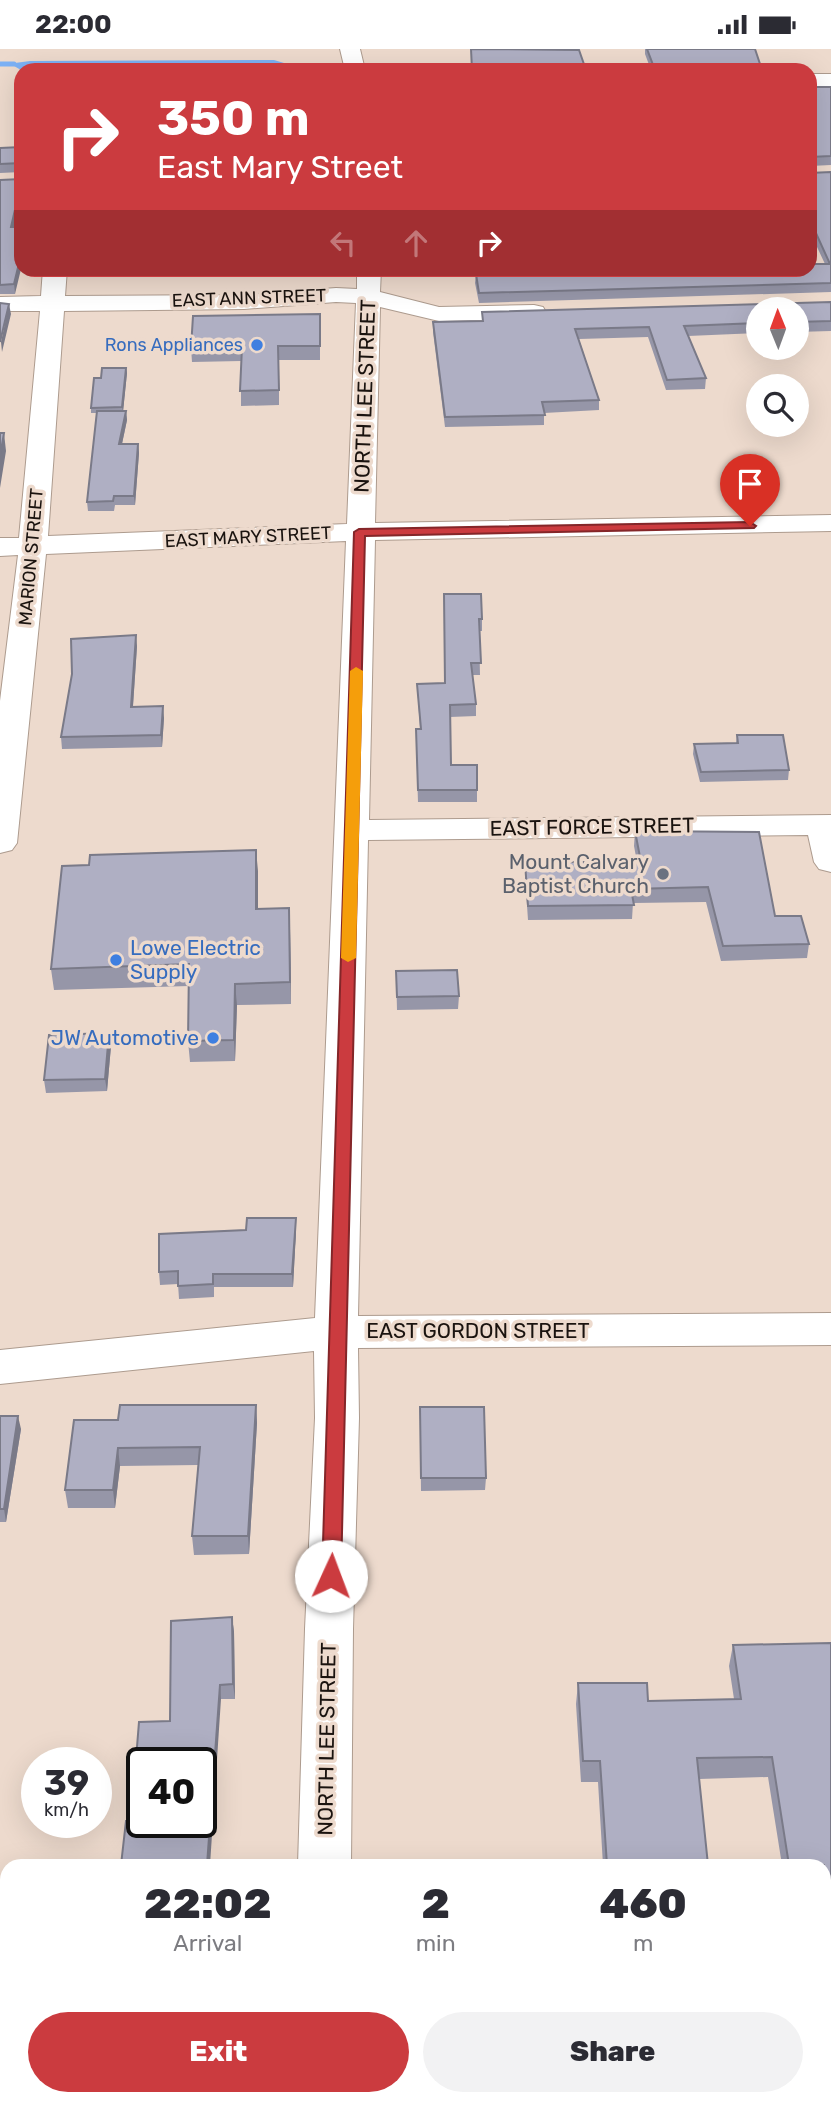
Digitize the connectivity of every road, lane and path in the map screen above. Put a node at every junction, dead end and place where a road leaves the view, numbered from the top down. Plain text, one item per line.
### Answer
1 (54, 277) edge
2 (369, 283) edge
3 (51, 303) junction
4 (0, 304) edge
5 (560, 311) edge
6 (831, 523) edge
7 (359, 532) junction
8 (33, 546) junction
9 (0, 547) edge
10 (827, 825) edge
11 (352, 829) junction
12 (0, 843) edge
13 (831, 862) edge
14 (831, 1328) edge
15 (336, 1332) junction
16 (0, 1367) edge
17 (325, 1859) edge

1 - 3 street, MARION STREET
2 - 3 street, EAST ANN STREET
2 - 5 street, EAST ANN STREET
2 - 7 street, NORTH LEE STREET
3 - 4 street, EAST ANN STREET
3 - 8 street, MARION STREET
6 - 7 street, EAST MARY STREET
7 - 8 street, EAST MARY STREET
7 - 11 street, NORTH LEE STREET
8 - 9 street, EAST MARY STREET
8 - 12 street, MARION STREET
10 - 11 street, EAST FORCE STREET
10 - 13 street
11 - 15 street, NORTH LEE STREET
14 - 15 street, EAST GORDON STREET
15 - 16 street, EAST GORDON STREET
15 - 17 street, NORTH LEE STREET

